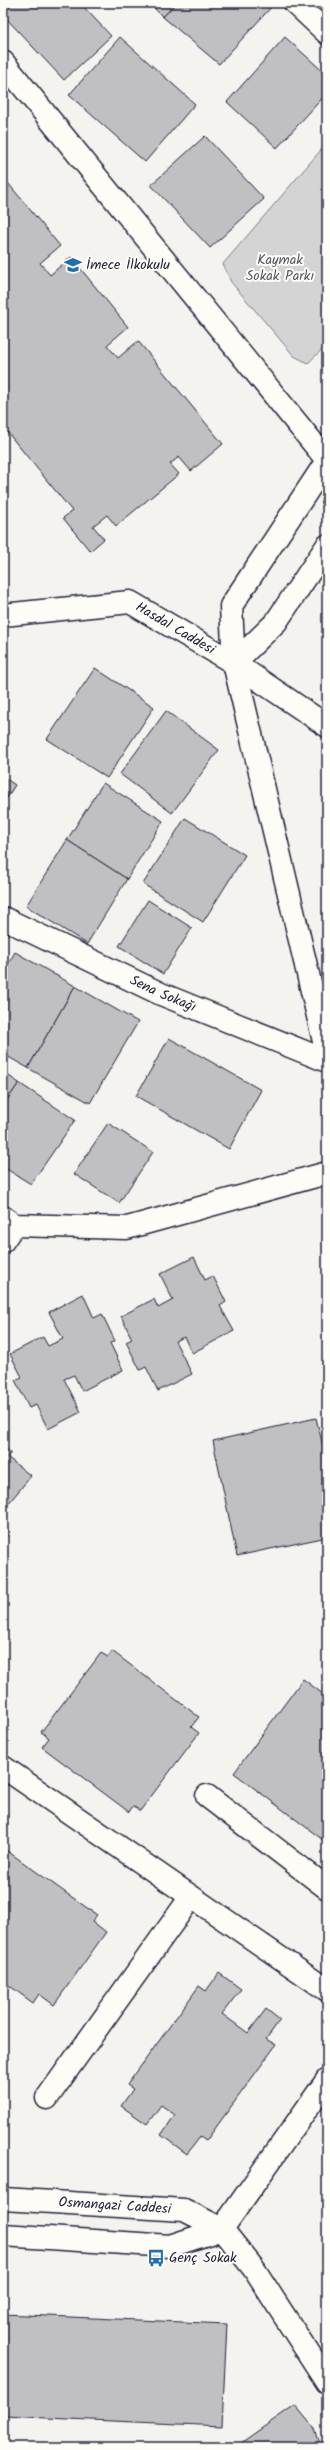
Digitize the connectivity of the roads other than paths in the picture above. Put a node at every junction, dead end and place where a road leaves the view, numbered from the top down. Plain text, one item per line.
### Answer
1 (295, 3) edge
2 (327, 33) edge
3 (3, 62) edge
4 (327, 460) edge
5 (327, 546) edge
6 (3, 615) edge
7 (234, 663) junction
8 (327, 726) edge
9 (3, 918) edge
10 (327, 1054) edge
11 (327, 1062) edge
12 (327, 1173) edge
13 (7, 1228) edge
14 (3, 1767) edge
15 (207, 1796) dead end
16 (327, 1888) edge
17 (191, 1897) junction
18 (327, 1990) edge
19 (327, 2080) edge
20 (47, 2098) dead end
21 (3, 2198) edge
22 (222, 2229) junction
23 (3, 2234) edge
24 (327, 2382) edge

1 - 2 street
3 - 4 street
4 - 7 street
5 - 7 street
6 - 7 street, Hasdal Caddesi
7 - 8 street, Hasdal Caddesi
7 - 10 street
9 - 11 street, Sena Sokağı
12 - 13 street
14 - 17 street
15 - 16 street
17 - 18 street
17 - 20 street
19 - 22 street
21 - 22 street, Osmangazi Caddesi
22 - 23 street
22 - 24 street

